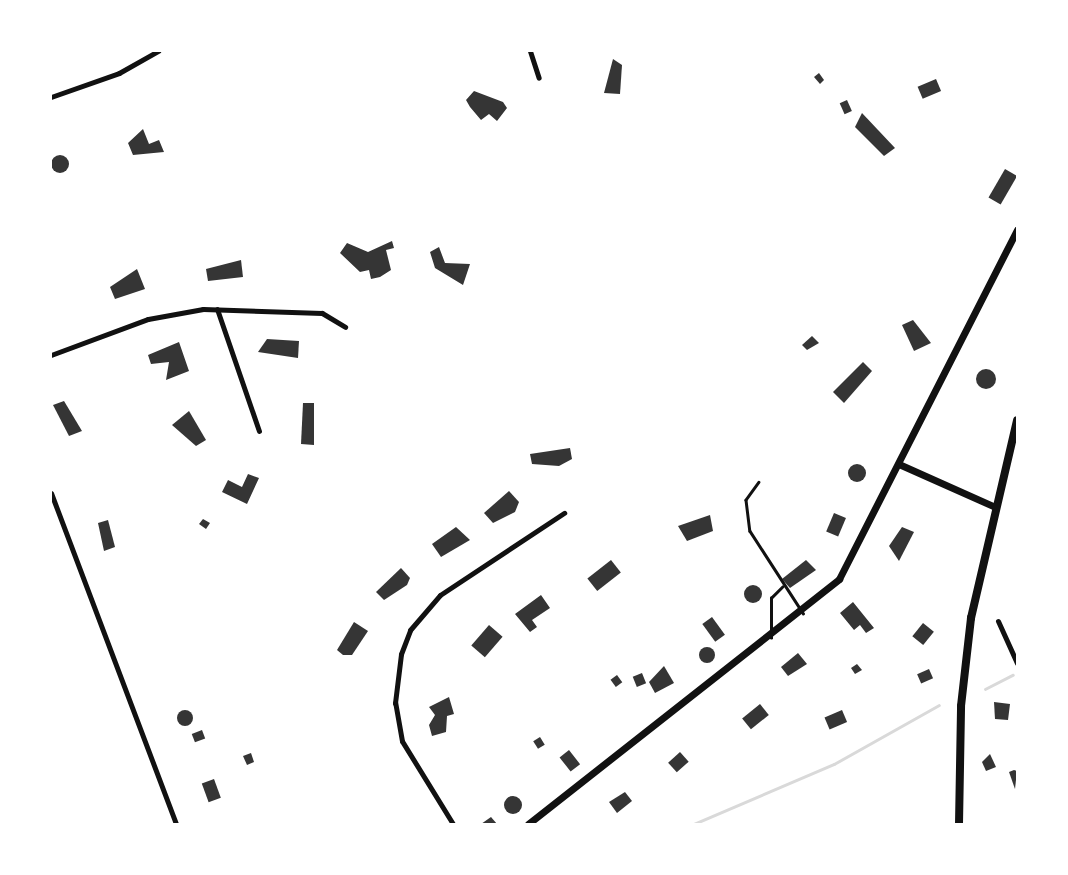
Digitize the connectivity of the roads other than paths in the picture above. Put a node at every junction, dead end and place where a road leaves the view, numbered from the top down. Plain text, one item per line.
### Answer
1 (158, 51) edge
2 (530, 51) edge
3 (539, 78) dead end
4 (51, 97) edge
5 (1017, 230) edge
6 (217, 309) junction
7 (345, 327) dead end
8 (51, 355) edge
9 (1017, 420) edge
10 (259, 431) dead end
11 (901, 465) junction
12 (759, 482) dead end
13 (51, 493) edge
14 (993, 506) junction
15 (564, 513) dead end
16 (782, 587) junction
17 (803, 613) junction
18 (998, 621) dead end
19 (771, 638) junction
20 (1017, 663) edge
21 (176, 824) edge
22 (453, 824) edge
23 (528, 824) edge
24 (959, 824) edge

1 - 4 street
2 - 3 street
5 - 11 street
6 - 7 street
6 - 8 street
6 - 10 street
9 - 14 main road
11 - 14 street
11 - 17 street
12 - 16 lane
13 - 21 street
14 - 24 main road
15 - 22 street
16 - 17 lane
16 - 19 lane
17 - 19 street
18 - 20 street
19 - 23 street

